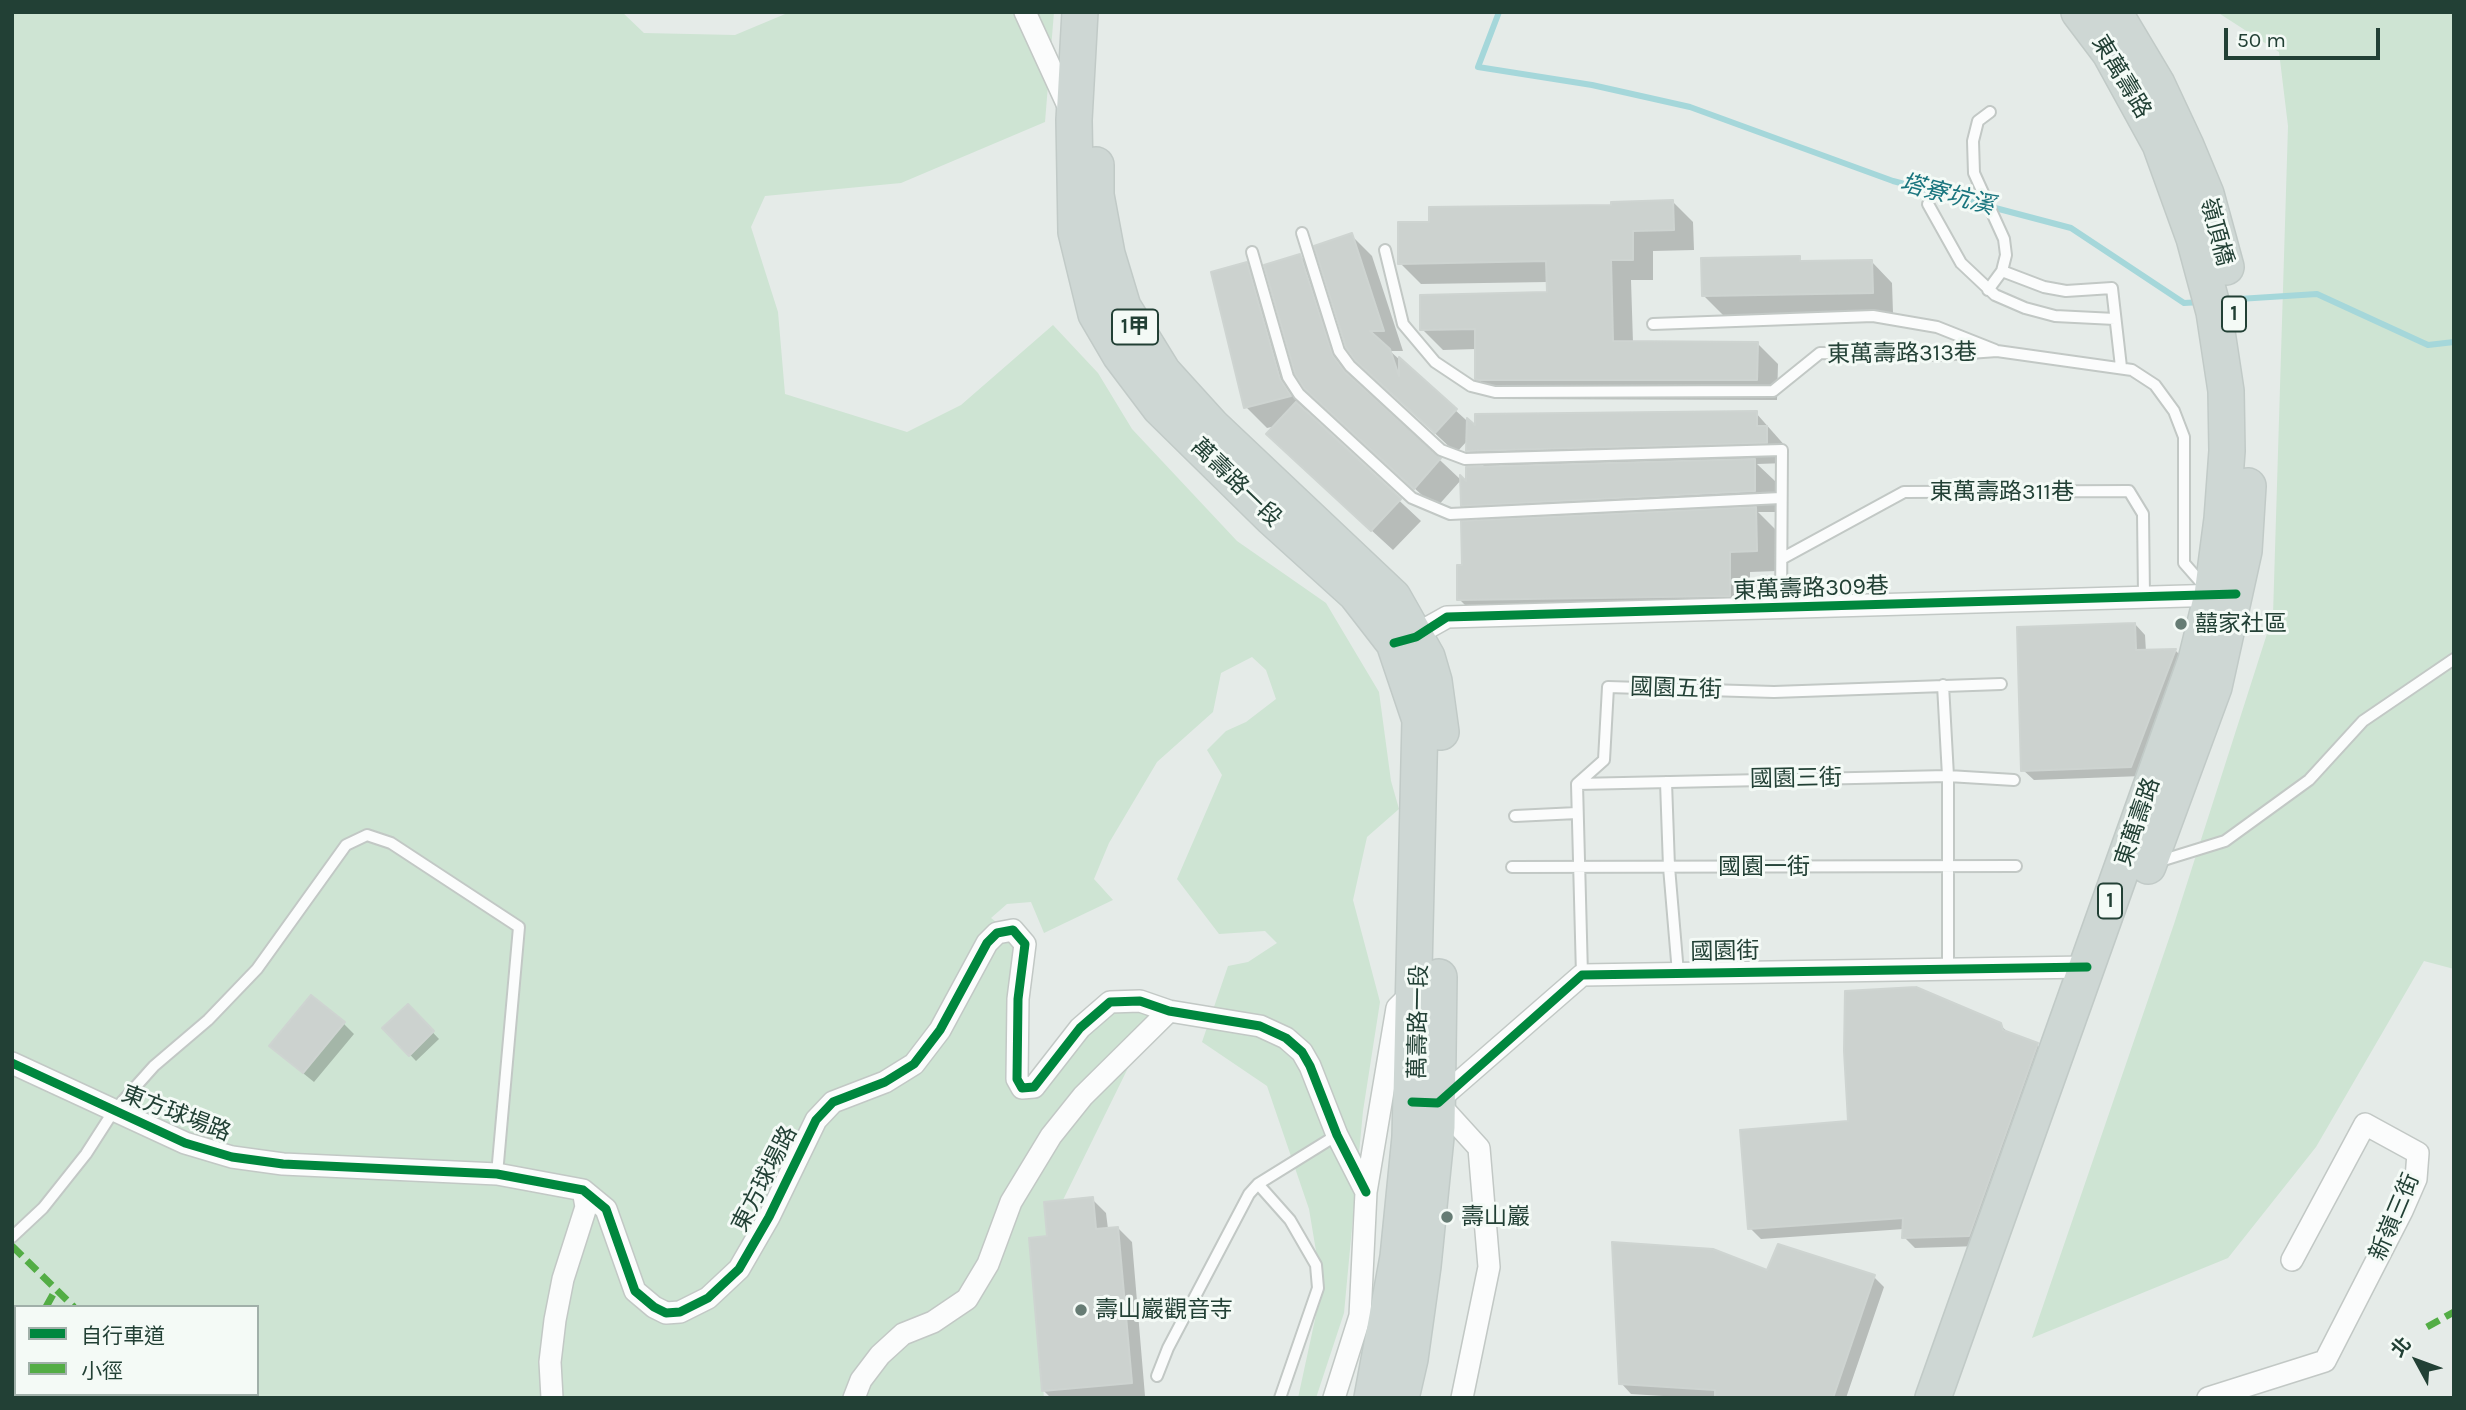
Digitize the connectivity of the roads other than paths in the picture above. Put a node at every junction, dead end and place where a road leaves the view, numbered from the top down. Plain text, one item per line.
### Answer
1 (1026, 12) edge
2 (1080, 12) edge
3 (1103, 12) edge
4 (2079, 12) edge
5 (2114, 12) edge
6 (1990, 112) dead end
7 (1085, 119) junction
8 (2173, 145) junction
9 (1928, 204) dead end
10 (1302, 233) dead end
11 (1385, 250) dead end
12 (1252, 252) dead end
13 (2002, 271) junction
14 (1988, 290) junction
15 (2115, 319) junction
16 (1653, 324) dead end
17 (1997, 351) junction
18 (2121, 368) junction
19 (2226, 391) joint
20 (2248, 488) joint
21 (1781, 498) junction
22 (1783, 558) junction
23 (2144, 595) junction
24 (2224, 595) junction
25 (1781, 610) junction
26 (1405, 640) junction
27 (2454, 659) edge
28 (2001, 684) dead end
29 (1943, 685) junction
30 (1948, 776) junction
31 (2014, 780) dead end
32 (1666, 782) junction
33 (1577, 785) junction
34 (1577, 813) junction
35 (1515, 817) dead end
36 (2148, 865) junction
37 (2016, 866) dead end
38 (1512, 867) dead end
39 (1578, 867) junction
40 (1669, 867) junction
41 (1948, 867) junction
42 (2087, 967) junction
43 (1948, 969) junction
44 (1678, 972) junction
45 (1582, 975) junction
46 (1426, 992) junction
47 (1169, 1011) junction
48 (12, 1063) edge
49 (1425, 1103) junction
50 (113, 1112) junction
51 (1337, 1135) junction
52 (497, 1174) junction
53 (1258, 1184) junction
54 (583, 1190) junction
55 (1366, 1192) junction
56 (12, 1237) edge
57 (2292, 1260) dead end
58 (1157, 1376) dead end
59 (552, 1398) edge
60 (854, 1398) edge
61 (1280, 1398) edge
62 (1334, 1398) edge
63 (1372, 1398) edge
64 (1401, 1398) edge
65 (1462, 1398) edge
66 (1933, 1398) edge
67 (1958, 1398) edge
68 (2208, 1398) edge

1 - 7 street
2 - 7 main road, 萬壽路一段 / 1甲
3 - 7 main road, 萬壽路一段 / 1甲
4 - 8 main road, 東萬壽路 / 1
5 - 8 main road, 東萬壽路 / 1
6 - 13 lane
7 - 26 main road, 萬壽路一段 / 1甲
8 - 19 main road, 嶺頂橋 / 1
8 - 20 main road, 嶺頂橋 / 1
9 - 14 lane
10 - 21 lane
11 - 17 lane, 東萬壽路313巷
12 - 21 lane
13 - 14 lane
13 - 15 lane
14 - 15 lane
15 - 18 lane
16 - 17 lane
17 - 18 lane, 東萬壽路313巷
18 - 24 lane, 東萬壽路313巷
19 - 24 main road, 東萬壽路 / 1
20 - 24 main road, 東萬壽路 / 1
21 - 22 lane
22 - 23 lane, 東萬壽路311巷
22 - 25 lane
23 - 24 street, 東萬壽路309巷
23 - 25 street, 東萬壽路309巷
24 - 36 main road, 東萬壽路 / 1
24 - 42 main road, 東萬壽路 / 1
25 - 26 street, 東萬壽路309巷
26 - 46 main road, 萬壽路一段 / 1甲
27 - 36 lane
28 - 29 lane, 國園五街
29 - 30 lane
29 - 33 lane, 國園五街
30 - 31 lane, 國園三街
30 - 32 lane, 國園三街
30 - 41 lane
32 - 33 lane, 國園三街
32 - 40 lane
33 - 34 lane
34 - 35 lane
34 - 39 lane
36 - 67 main road, 東萬壽路 / 1
37 - 41 lane, 國園一街
38 - 39 lane, 國園一街
39 - 40 lane, 國園一街
39 - 45 lane
40 - 41 lane, 國園一街
40 - 44 lane
41 - 43 lane
42 - 43 street, 國園街
42 - 66 main road, 東萬壽路 / 1
43 - 44 street, 國園街
44 - 45 street, 國園街
45 - 49 street
46 - 49 main road, 萬壽路一段 / 1甲
46 - 55 street
47 - 51 street, 東方球場路
47 - 54 street, 東方球場路
47 - 60 street
48 - 50 street, 東方球場路
49 - 63 main road, 萬壽路一段 / 1甲
49 - 64 main road, 萬壽路一段 / 1甲
49 - 65 street
50 - 52 street, 東方球場路
50 - 52 lane
50 - 56 lane
51 - 53 lane
51 - 55 street, 東方球場路
52 - 54 street, 東方球場路
53 - 58 lane
53 - 61 lane
54 - 59 street
55 - 62 street
57 - 68 street, 新嶺三街

